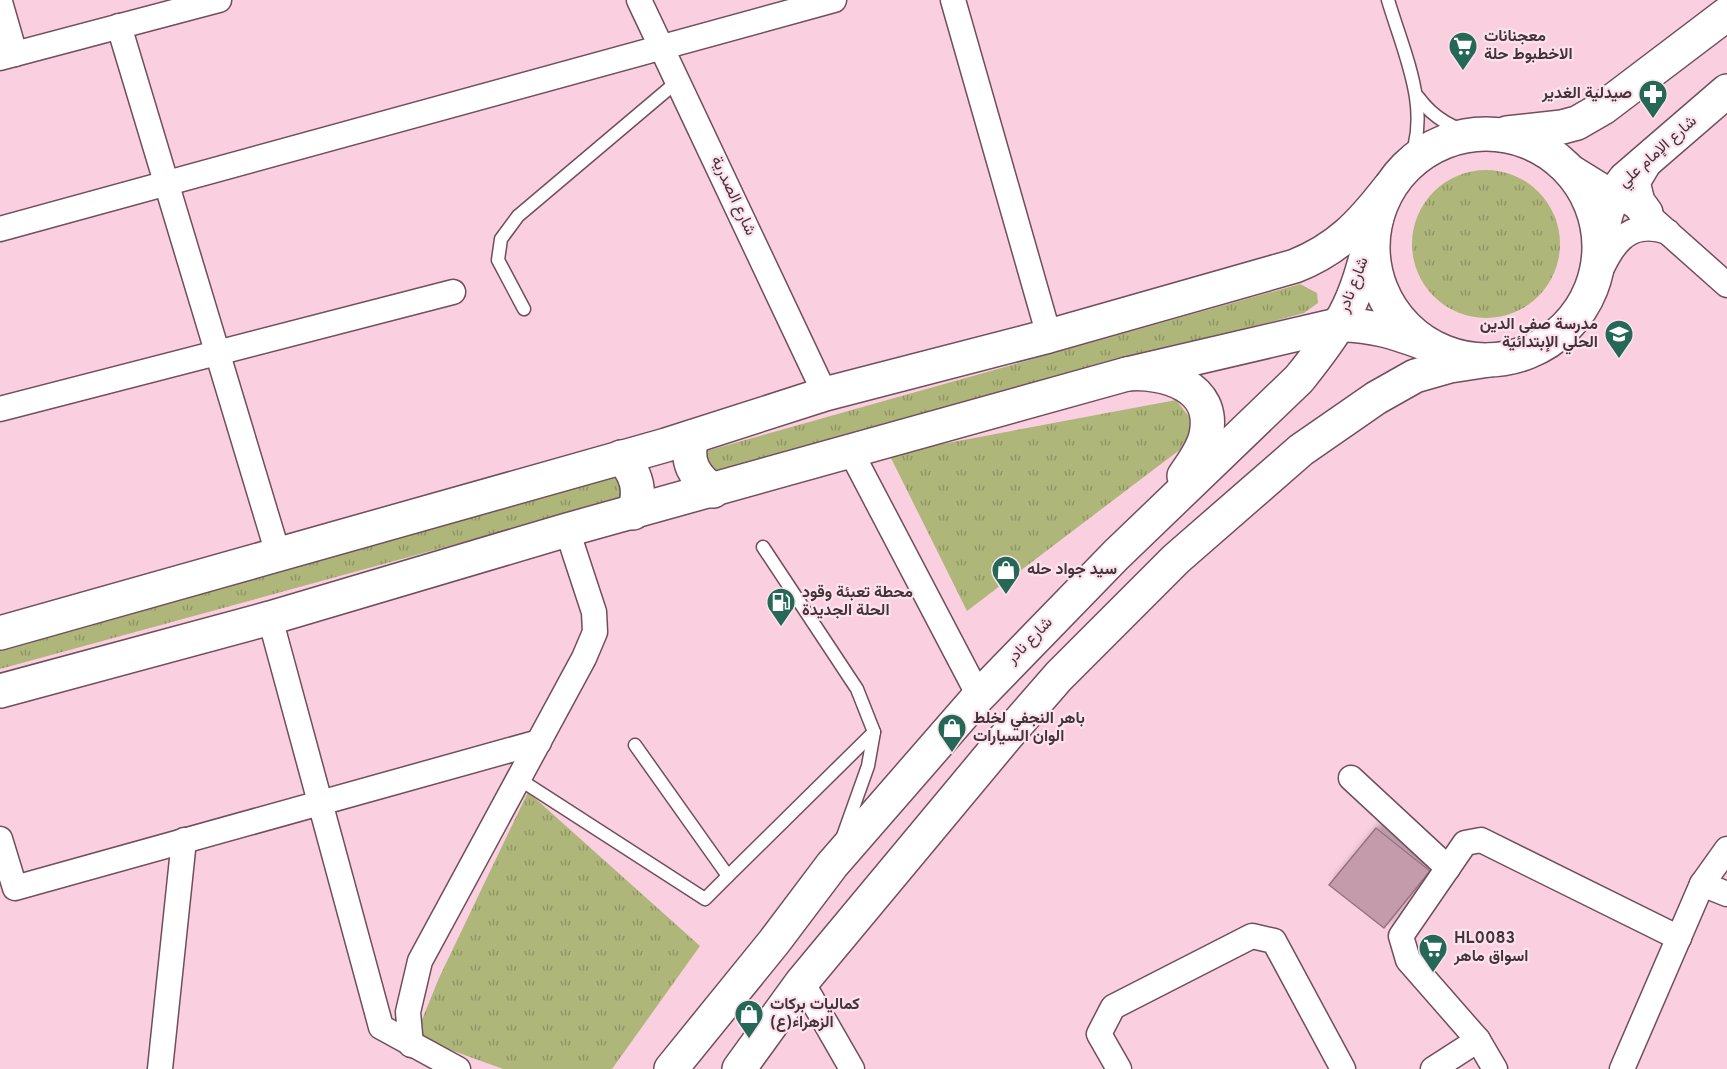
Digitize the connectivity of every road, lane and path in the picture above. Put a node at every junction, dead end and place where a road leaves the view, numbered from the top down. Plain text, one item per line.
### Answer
1 (219, 0) edge
2 (639, 0) edge
3 (834, 0) edge
4 (953, 0) edge
5 (1388, 0) edge
6 (0, 2) edge
7 (1727, 14) edge
8 (119, 26) junction
9 (663, 46) junction
10 (8, 56) edge
11 (679, 80) junction
12 (1727, 91) edge
13 (1416, 94) junction
14 (1488, 134) junction
15 (1554, 156) junction
16 (1645, 162) junction
17 (168, 184) junction
18 (1391, 190) junction
19 (1615, 192) junction
20 (1657, 222) junction
21 (0, 229) edge
22 (1600, 260) junction
23 (1727, 285) edge
24 (1591, 291) junction
25 (453, 292) dead end
26 (524, 309) dead end
27 (1337, 325) junction
28 (1049, 336) junction
29 (1429, 345) junction
30 (219, 353) junction
31 (1489, 360) junction
32 (1127, 374) junction
33 (825, 394) junction
34 (0, 409) edge
35 (692, 437) junction
36 (851, 452) junction
37 (621, 458) junction
38 (713, 491) junction
39 (633, 513) junction
40 (567, 530) junction
41 (763, 546) dead end
42 (278, 554) junction
43 (1116, 555) junction
44 (270, 618) junction
45 (0, 633) edge
46 (0, 691) edge
47 (979, 696) junction
48 (874, 732) junction
49 (539, 742) junction
50 (635, 744) dead end
51 (1351, 778) dead end
52 (519, 779) junction
53 (320, 802) junction
54 (0, 839) edge
55 (184, 840) junction
56 (1727, 849) edge
57 (832, 865) junction
58 (1727, 867) edge
59 (1448, 868) junction
60 (728, 876) junction
61 (1702, 884) junction
62 (1727, 894) edge
63 (1679, 938) junction
64 (802, 982) junction
65 (1478, 1040) junction
66 (411, 1045) junction
67 (160, 1069) edge
68 (458, 1069) edge
69 (671, 1069) edge
70 (739, 1069) edge
71 (852, 1069) edge
72 (1119, 1069) edge
73 (1344, 1069) edge
74 (1433, 1069) edge
75 (1495, 1069) edge
76 (1622, 1069) edge

1 - 8 street
2 - 9 street, شارع الصدرية
3 - 9 street
4 - 28 street
5 - 13 lane
6 - 10 street
7 - 14 main road
8 - 10 street
8 - 17 street
9 - 11 street, شارع الصدرية
9 - 17 street
11 - 26 lane
11 - 33 street, شارع الصدرية
12 - 16 main road, شارع الإمام علي
13 - 14 lane
13 - 18 lane
14 - 15 main road
14 - 18 main road
15 - 19 street
15 - 22 main road
16 - 19 main road, شارع الإمام علي
16 - 20 main road
17 - 21 street
17 - 30 street
18 - 27 main road, شارع نادر
18 - 28 main road
18 - 29 main road
19 - 20 street
19 - 22 main road, شارع الإمام علي
20 - 23 street
20 - 24 street
22 - 24 main road
24 - 31 main road
25 - 30 street
27 - 29 main road
27 - 32 main road
27 - 43 main road, شارع نادر
28 - 33 main road
29 - 31 main road
30 - 34 street
30 - 42 street
31 - 64 main road
32 - 36 main road
32 - 43 main road
33 - 35 main road
35 - 37 main road
35 - 38 main road
36 - 38 main road
36 - 47 street
37 - 39 main road
37 - 42 main road
38 - 39 main road
39 - 40 main road
40 - 44 main road
40 - 49 street
41 - 48 lane
42 - 45 main road
43 - 47 main road, شارع نادر
44 - 46 main road
44 - 53 street
47 - 57 main road, شارع نادر
48 - 57 lane
48 - 60 lane
49 - 52 street
49 - 53 street
50 - 60 lane
51 - 59 street
52 - 60 lane
52 - 66 street
53 - 55 street
53 - 66 street
54 - 55 street
55 - 67 street
56 - 61 street
57 - 69 main road, شارع نادر
58 - 61 street
59 - 63 street
59 - 65 street
61 - 62 street
61 - 63 street
63 - 76 street
64 - 70 main road
64 - 71 street
65 - 74 street
65 - 75 street
66 - 68 street
72 - 73 street

